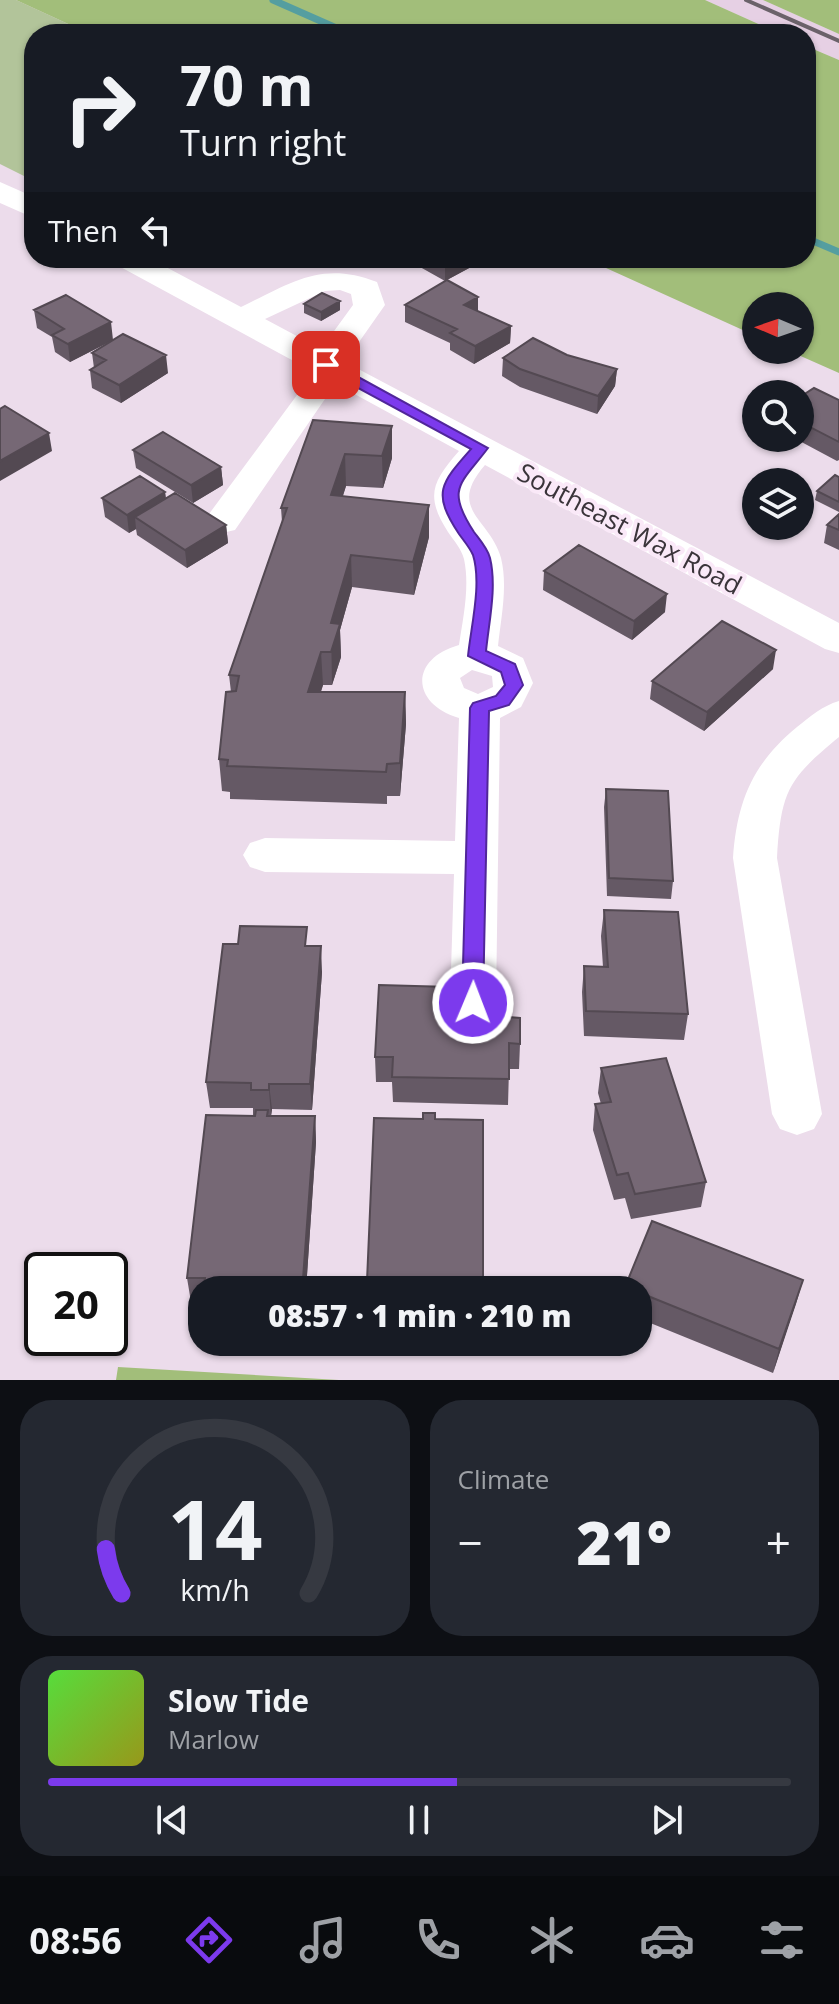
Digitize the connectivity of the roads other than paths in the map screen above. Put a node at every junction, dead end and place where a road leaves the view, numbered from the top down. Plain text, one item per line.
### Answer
1 (1, 192) edge
2 (24, 204) edge
3 (145, 268) edge
4 (240, 319) junction
5 (330, 367) junction
6 (481, 448) junction
7 (222, 522) edge
8 (839, 640) edge
9 (839, 715) edge
10 (265, 855) dead end
11 (476, 858) junction
12 (473, 1003) edge
13 (797, 1114) dead end

1 - 2 street
3 - 4 street, Southeast Wax Road
4 - 5 street, Southeast Wax Road
4 - 5 street
5 - 6 street, Southeast Wax Road
5 - 7 street
6 - 8 street, Southeast Wax Road
6 - 11 street
9 - 13 street
10 - 11 street
11 - 12 street

